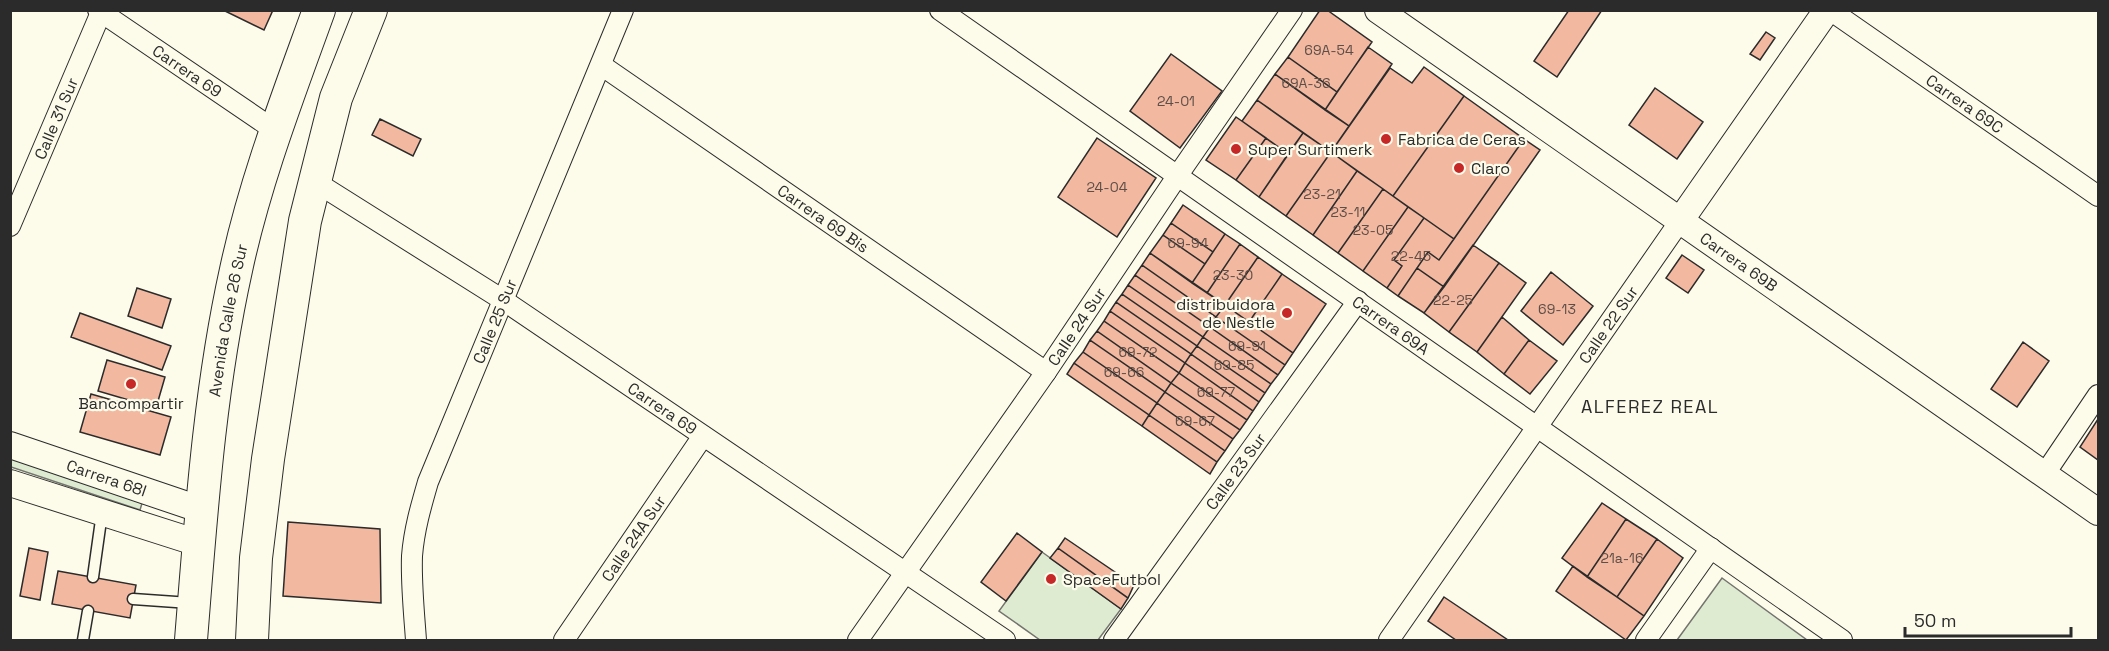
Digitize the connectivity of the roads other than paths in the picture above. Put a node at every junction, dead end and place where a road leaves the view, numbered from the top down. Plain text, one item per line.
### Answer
1 (319, 10) edge
2 (371, 10) edge
3 (623, 10) edge
4 (940, 10) edge
5 (1292, 10) edge
6 (1378, 10) edge
7 (1829, 10) edge
8 (101, 11) edge
9 (600, 66) junction
10 (276, 130) junction
11 (1178, 175) junction
12 (314, 181) junction
13 (2098, 196) edge
14 (1680, 221) junction
15 (10, 226) edge
16 (503, 300) junction
17 (1358, 302) junction
18 (1046, 372) junction
19 (2098, 395) edge
20 (1537, 427) junction
21 (703, 436) junction
22 (10, 445) edge
23 (2044, 475) junction
24 (10, 483) edge
25 (202, 510) junction
26 (103, 512) junction
27 (2098, 512) edge
28 (198, 543) junction
29 (1711, 548) junction
30 (905, 572) junction
31 (93, 577) dead end
32 (133, 599) dead end
33 (194, 603) junction
34 (88, 611) dead end
35 (83, 640) edge
36 (190, 640) edge
37 (252, 640) edge
38 (416, 640) edge
39 (564, 640) edge
40 (858, 640) edge
41 (1005, 640) edge
42 (1114, 640) edge
43 (1389, 640) edge
44 (1646, 640) edge
45 (1842, 640) edge

1 - 10 main road, Avenida Calle 26 Sur
2 - 12 main road
3 - 9 street, Calle 25 Sur
4 - 11 street, Carrera 69A
5 - 11 street, Calle 24 Sur
6 - 14 street, Carrera 69B
7 - 13 street, Carrera 69C
7 - 14 street, Calle 22 Sur
8 - 10 street, Carrera 69
8 - 15 street, Calle 31 Sur
9 - 16 street, Calle 25 Sur
9 - 18 street, Carrera 69 Bis
10 - 25 main road, Avenida Calle 26 Sur
11 - 17 street, Carrera 69A
11 - 18 street, Calle 24 Sur
12 - 16 street, Carrera 69
12 - 37 main road
14 - 20 street, Calle 22 Sur
14 - 23 street, Carrera 69B
16 - 21 street, Carrera 69
16 - 38 street, Calle 25 Sur
17 - 20 street, Carrera 69A
17 - 42 street, Calle 23 Sur
18 - 30 street, Calle 24 Sur
19 - 23 street
20 - 29 street, Carrera 69A
20 - 43 street, Calle 22 Sur
21 - 30 street, Carrera 69
21 - 39 street, Calle 24A Sur
22 - 25 street, Carrera 68I
23 - 27 street, Carrera 69B
24 - 26 street, Carrera 68I
25 - 28 main road, Avenida Calle 26 Sur
26 - 28 street, Carrera 68I
26 - 31 lane
28 - 33 main road, Avenida Calle 26 Sur
29 - 44 street
29 - 45 street, Carrera 69A
30 - 40 street, Calle 24 Sur
30 - 41 street, Carrera 69
32 - 33 lane
33 - 36 main road, Avenida Calle 26 Sur
34 - 35 lane

